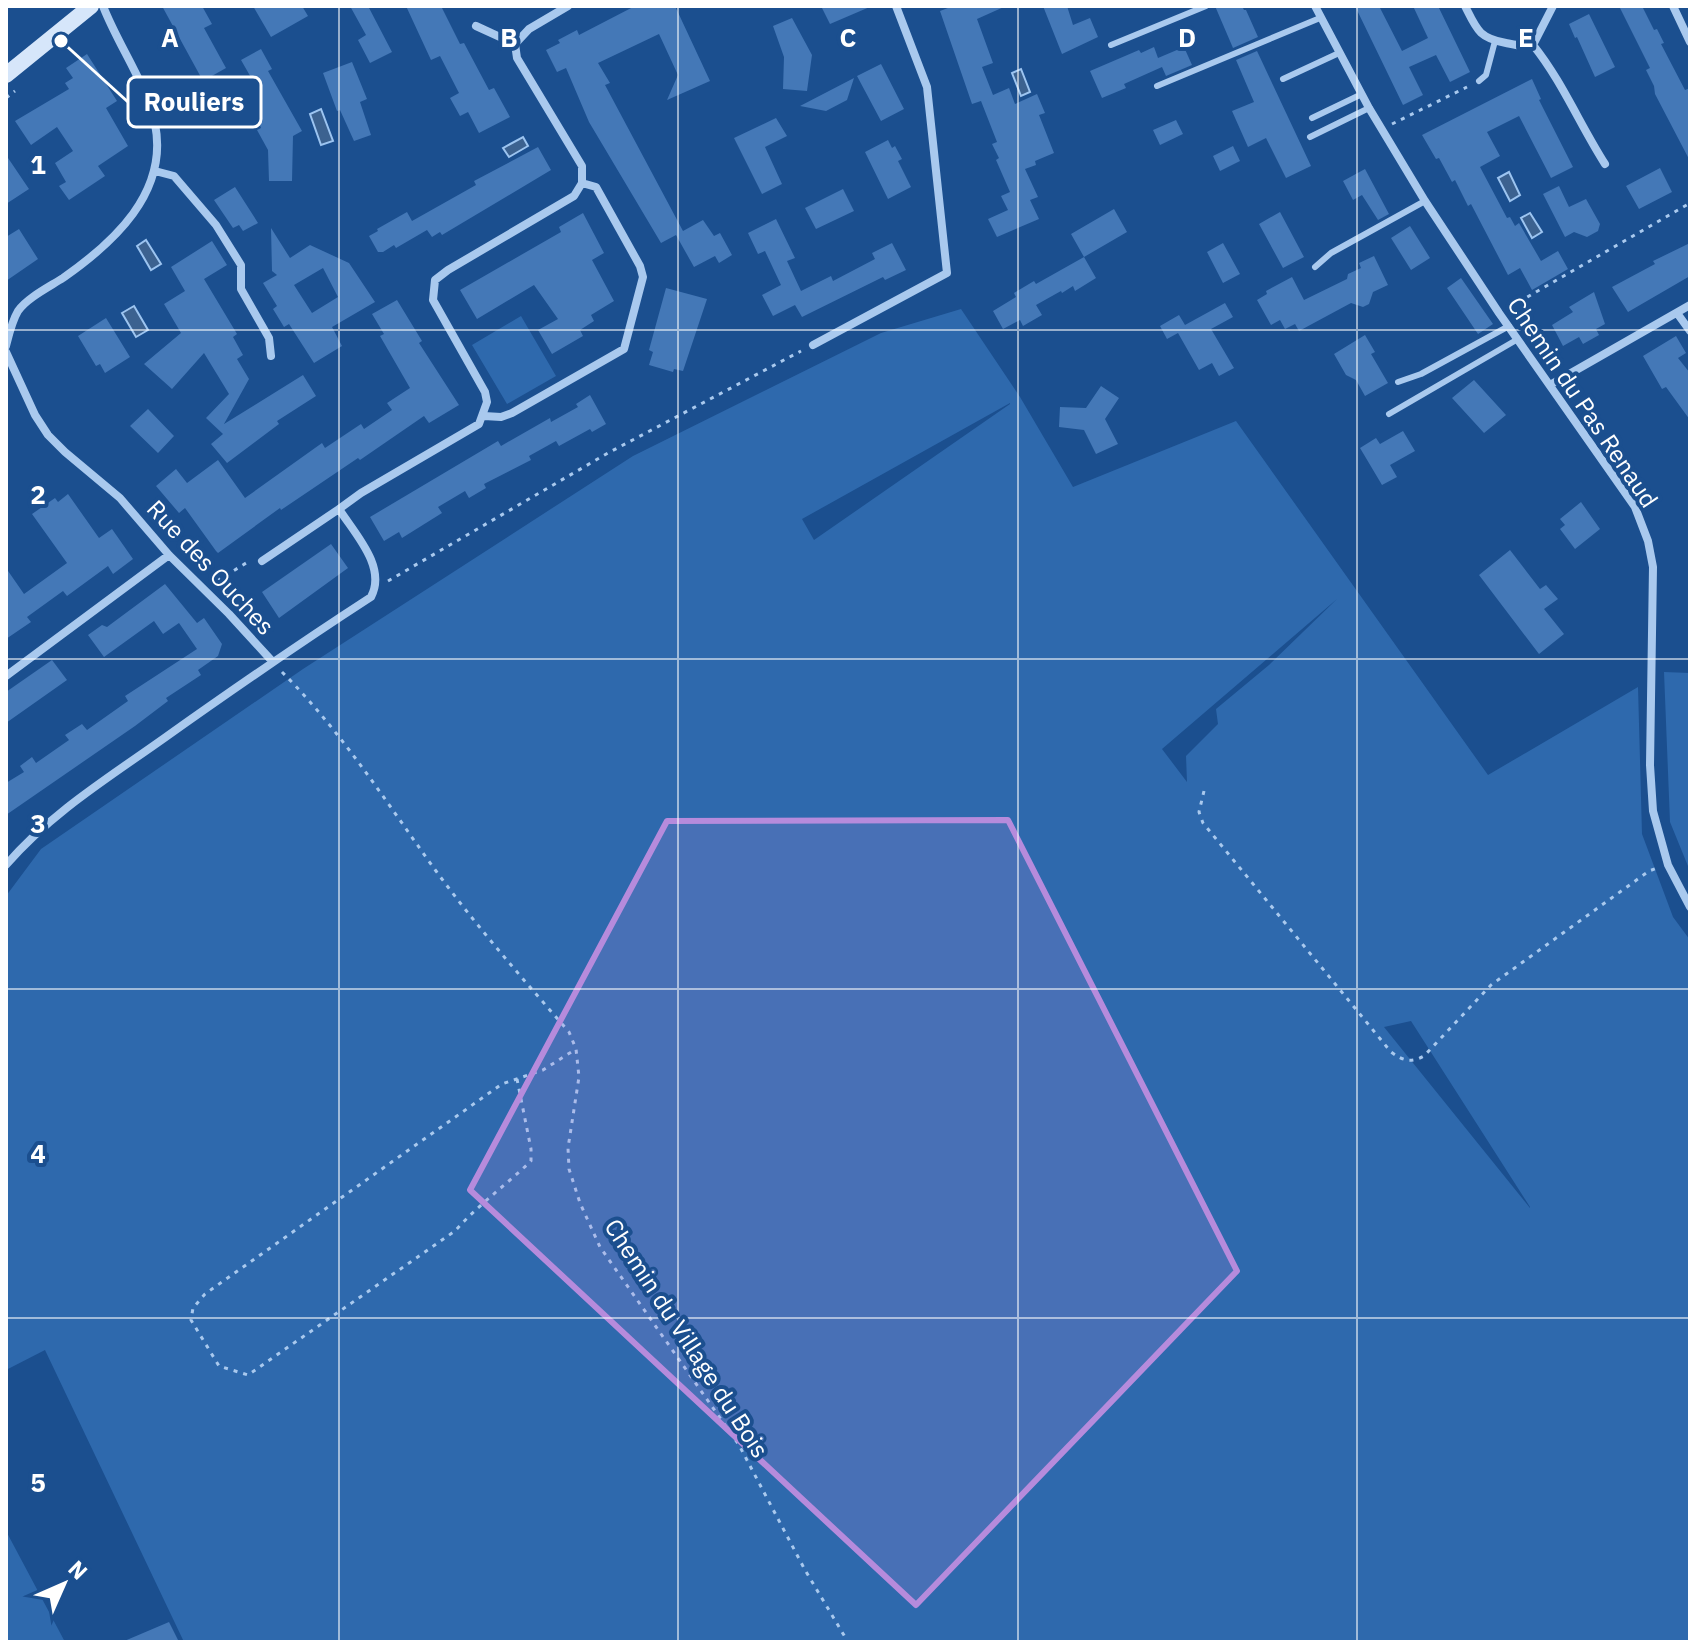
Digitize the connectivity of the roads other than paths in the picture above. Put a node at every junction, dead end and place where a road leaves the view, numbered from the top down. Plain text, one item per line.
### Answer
1 (91, 6) edge
2 (103, 6) edge
3 (568, 6) edge
4 (896, 6) edge
5 (1206, 6) edge
6 (1315, 6) edge
7 (1465, 6) edge
8 (1553, 6) edge
9 (1673, 6) edge
10 (1320, 18) junction
11 (476, 26) dead end
12 (1495, 41) junction
13 (1690, 42) edge
14 (515, 44) junction
15 (1111, 45) dead end
16 (1533, 45) junction
17 (1339, 53) junction
18 (6, 75) edge
19 (1283, 79) dead end
20 (1479, 81) road end
21 (1157, 86) dead end
22 (1362, 94) junction
23 (1369, 108) junction
24 (1312, 118) dead end
25 (1310, 137) dead end
26 (1605, 164) dead end
27 (155, 171) junction
28 (582, 183) junction
29 (1425, 201) junction
30 (1315, 267) dead end
31 (1690, 305) edge
32 (19, 309) junction
33 (1677, 313) junction
34 (6, 316) edge
35 (1509, 326) junction
36 (1690, 331) edge
37 (1518, 339) junction
38 (813, 345) road end
39 (6, 346) edge
40 (6, 352) edge
41 (271, 356) dead end
42 (1398, 382) dead end
43 (1550, 385) junction
44 (1389, 414) dead end
45 (484, 416) junction
46 (339, 509) junction
47 (169, 555) junction
48 (262, 561) road end
49 (272, 661) junction
50 (6, 676) edge
51 (6, 865) edge
52 (1690, 907) edge

1 - 18 main road
2 - 27 street
3 - 14 street
4 - 38 street
5 - 15 lane
6 - 10 street, Chemin du Pas Renaud
7 - 12 street
8 - 16 street
9 - 13 street
10 - 17 street, Chemin du Pas Renaud
10 - 21 lane
11 - 14 street
12 - 16 street
12 - 20 lane
14 - 28 street
16 - 26 street
17 - 19 lane
17 - 22 street, Chemin du Pas Renaud
22 - 23 street, Chemin du Pas Renaud
22 - 24 lane
23 - 25 lane
23 - 29 street, Chemin du Pas Renaud
27 - 32 street
27 - 41 street
28 - 45 street
28 - 45 street
29 - 30 lane
29 - 35 street, Chemin du Pas Renaud
31 - 33 street
32 - 34 street
32 - 39 street
33 - 36 street
33 - 43 street
35 - 37 street, Chemin du Pas Renaud
35 - 42 lane
37 - 43 street, Chemin du Pas Renaud
37 - 44 lane
40 - 47 street, Rue des Ouches
43 - 52 street, Chemin du Pas Renaud
45 - 46 street
46 - 48 street
46 - 49 street
47 - 49 street, Rue des Ouches
47 - 50 street
49 - 51 street, Rue des Ouches

